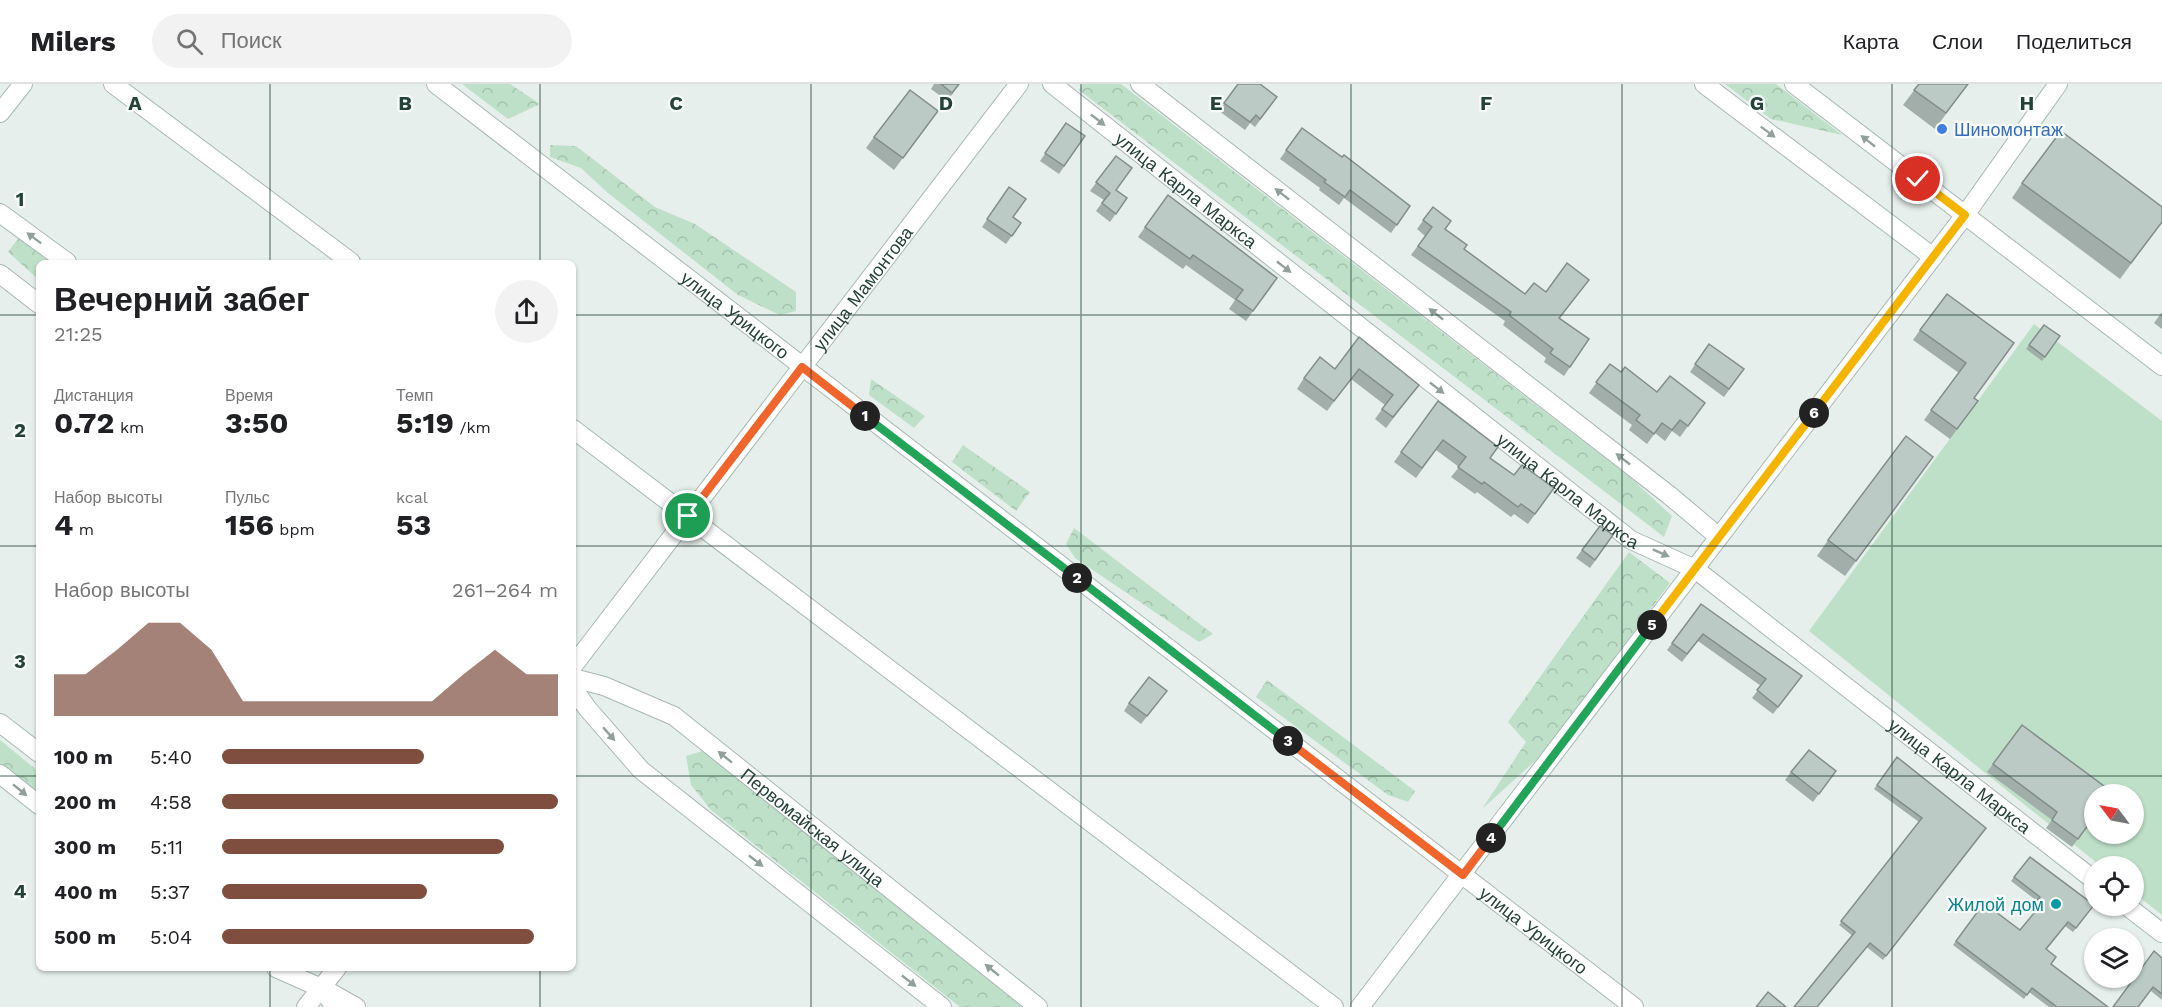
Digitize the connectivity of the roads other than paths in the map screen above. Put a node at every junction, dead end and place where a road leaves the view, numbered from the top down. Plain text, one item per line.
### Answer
1 (22, 84) edge
2 (113, 84) edge
3 (436, 84) edge
4 (1019, 84) edge
5 (1052, 84) edge
6 (1140, 84) edge
7 (1704, 84) edge
8 (1794, 84) edge
9 (2058, 84) edge
10 (0, 113) edge
11 (0, 213) edge
12 (1965, 215) junction
13 (1933, 257) junction
14 (64, 260) edge
15 (348, 260) edge
16 (0, 274) edge
17 (36, 302) edge
18 (2162, 366) edge
19 (802, 367) junction
20 (576, 431) edge
21 (688, 516) junction
22 (1719, 537) junction
23 (1695, 569) junction
24 (576, 662) edge
25 (576, 679) edge
26 (576, 692) edge
27 (0, 723) edge
28 (36, 751) edge
29 (0, 774) edge
30 (36, 803) edge
31 (2084, 872) edge
32 (1463, 875) junction
33 (2140, 916) edge
34 (2162, 933) edge
35 (283, 971) edge
36 (303, 971) edge
37 (335, 971) edge
38 (321, 988) junction
39 (306, 1007) edge
40 (335, 1007) edge
41 (356, 1007) edge
42 (942, 1007) edge
43 (1038, 1007) edge
44 (1334, 1007) edge
45 (1360, 1007) edge
46 (1634, 1007) edge

1 - 10 street
2 - 15 street
3 - 19 street, улица Урицкого
4 - 19 street, улица Мамонтова
5 -> 23 street, улица Карла Маркса
22 -> 6 street
7 -> 13 street
12 -> 8 street
9 - 12 street
14 -> 11 street
12 - 13 street
12 - 18 street
13 - 22 street
16 - 17 street
19 - 21 street, улица Мамонтова
19 - 32 street, улица Урицкого
20 - 21 street
21 - 24 street, улица Мамонтова
21 - 44 street
22 - 23 street
23 - 31 street, улица Карла Маркса
23 - 32 street
43 -> 25 street, Первомайская улица
26 -> 42 street
27 - 28 street
29 -> 30 street
32 - 45 street
32 - 46 street, улица Урицкого
33 - 34 street
35 - 38 street
36 - 38 street
37 - 38 street
38 - 39 street
38 - 40 street
38 - 41 street

